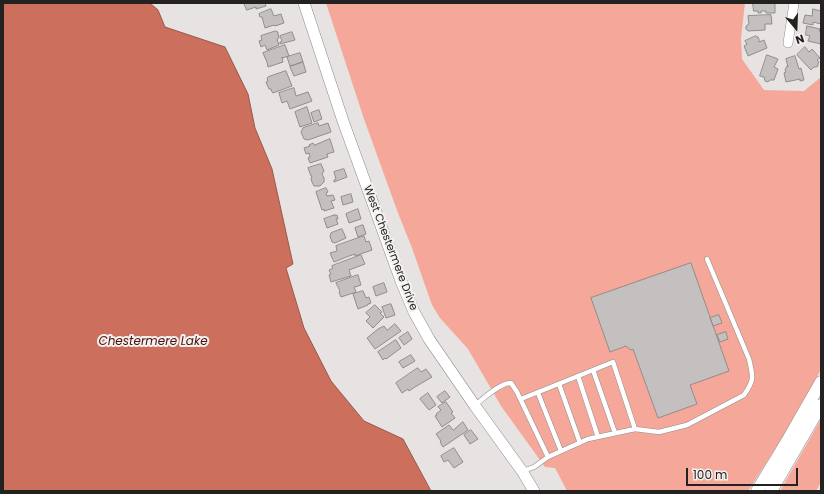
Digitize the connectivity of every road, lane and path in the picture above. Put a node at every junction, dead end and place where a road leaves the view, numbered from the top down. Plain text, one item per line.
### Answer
1 (304, 3) edge
2 (794, 3) edge
3 (788, 43) dead end
4 (706, 259) dead end
5 (593, 370) junction
6 (578, 376) junction
7 (821, 382) edge
8 (559, 384) junction
9 (538, 393) junction
10 (521, 399) junction
11 (821, 405) edge
12 (475, 406) junction
13 (635, 429) junction
14 (616, 433) junction
15 (598, 437) junction
16 (580, 443) junction
17 (561, 451) junction
18 (548, 457) junction
19 (522, 471) junction
20 (534, 491) edge
21 (757, 491) edge
22 (771, 491) edge

1 - 12 street, West Chestermere Drive
2 - 3 street
4 - 13 lane
5 - 6 lane
5 - 13 lane
5 - 14 lane
6 - 8 lane
6 - 15 lane
7 - 21 main road
8 - 9 lane
8 - 16 lane
9 - 10 lane
9 - 17 lane
10 - 12 lane
10 - 18 lane
11 - 22 main road
12 - 19 street, West Chestermere Drive
13 - 14 lane
14 - 15 lane
15 - 16 lane
16 - 17 lane
17 - 18 lane
18 - 19 lane
19 - 20 street, West Chestermere Drive

